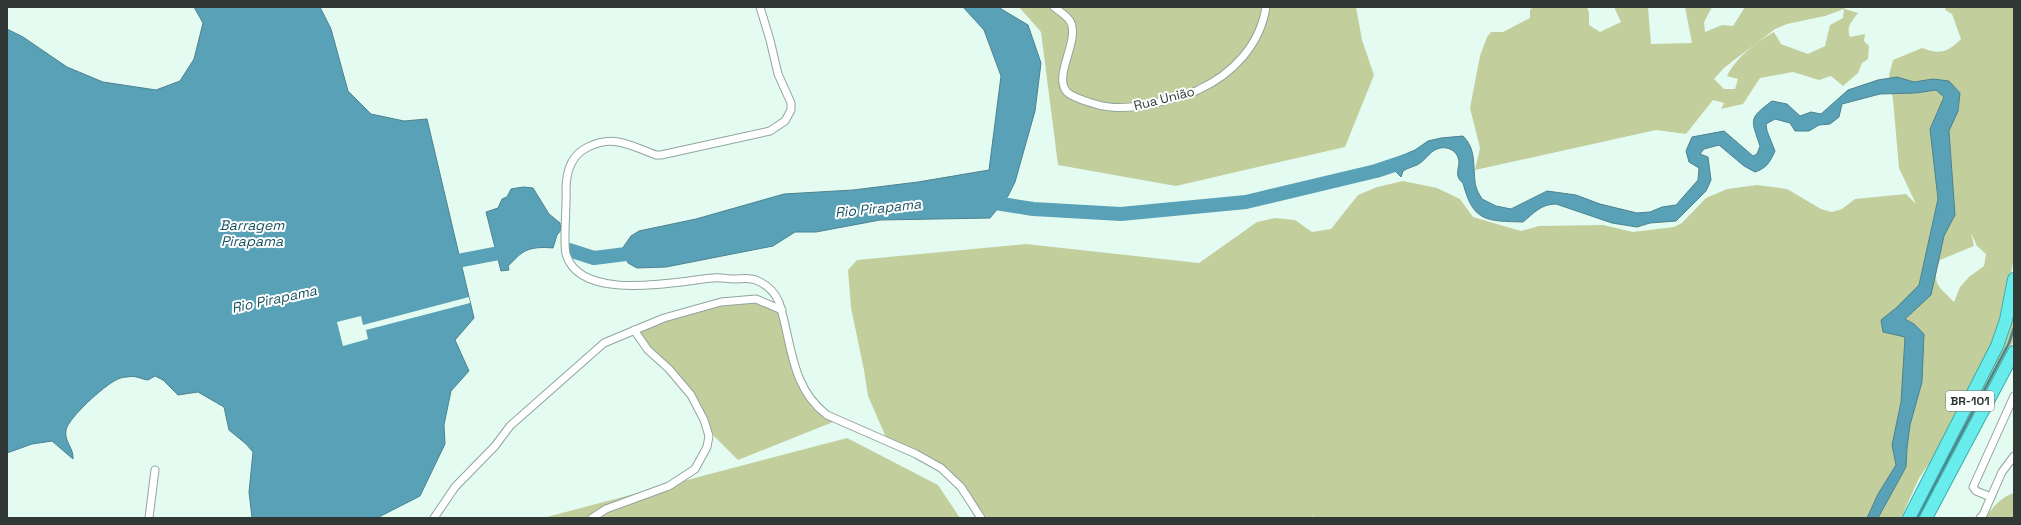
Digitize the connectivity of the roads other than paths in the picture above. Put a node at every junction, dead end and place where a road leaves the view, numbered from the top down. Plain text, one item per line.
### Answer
1 (760, 7) edge
2 (1054, 7) edge
3 (1266, 7) edge
4 (2014, 279) edge
5 (782, 310) junction
6 (634, 330) junction
7 (2014, 352) edge
8 (2014, 396) edge
9 (2014, 456) edge
10 (155, 470) dead end
11 (1991, 497) junction
12 (149, 518) edge
13 (434, 518) edge
14 (592, 518) edge
15 (981, 518) edge
16 (1909, 518) edge
17 (1926, 518) edge
18 (1980, 518) edge

1 - 5 street
2 - 3 street, Rua União
4 - 16 highway, BR-101
5 - 6 street
5 - 15 street
6 - 13 street
6 - 14 street
7 - 17 highway, BR-101
8 - 11 street
9 - 11 street
10 - 12 street
11 - 18 street

